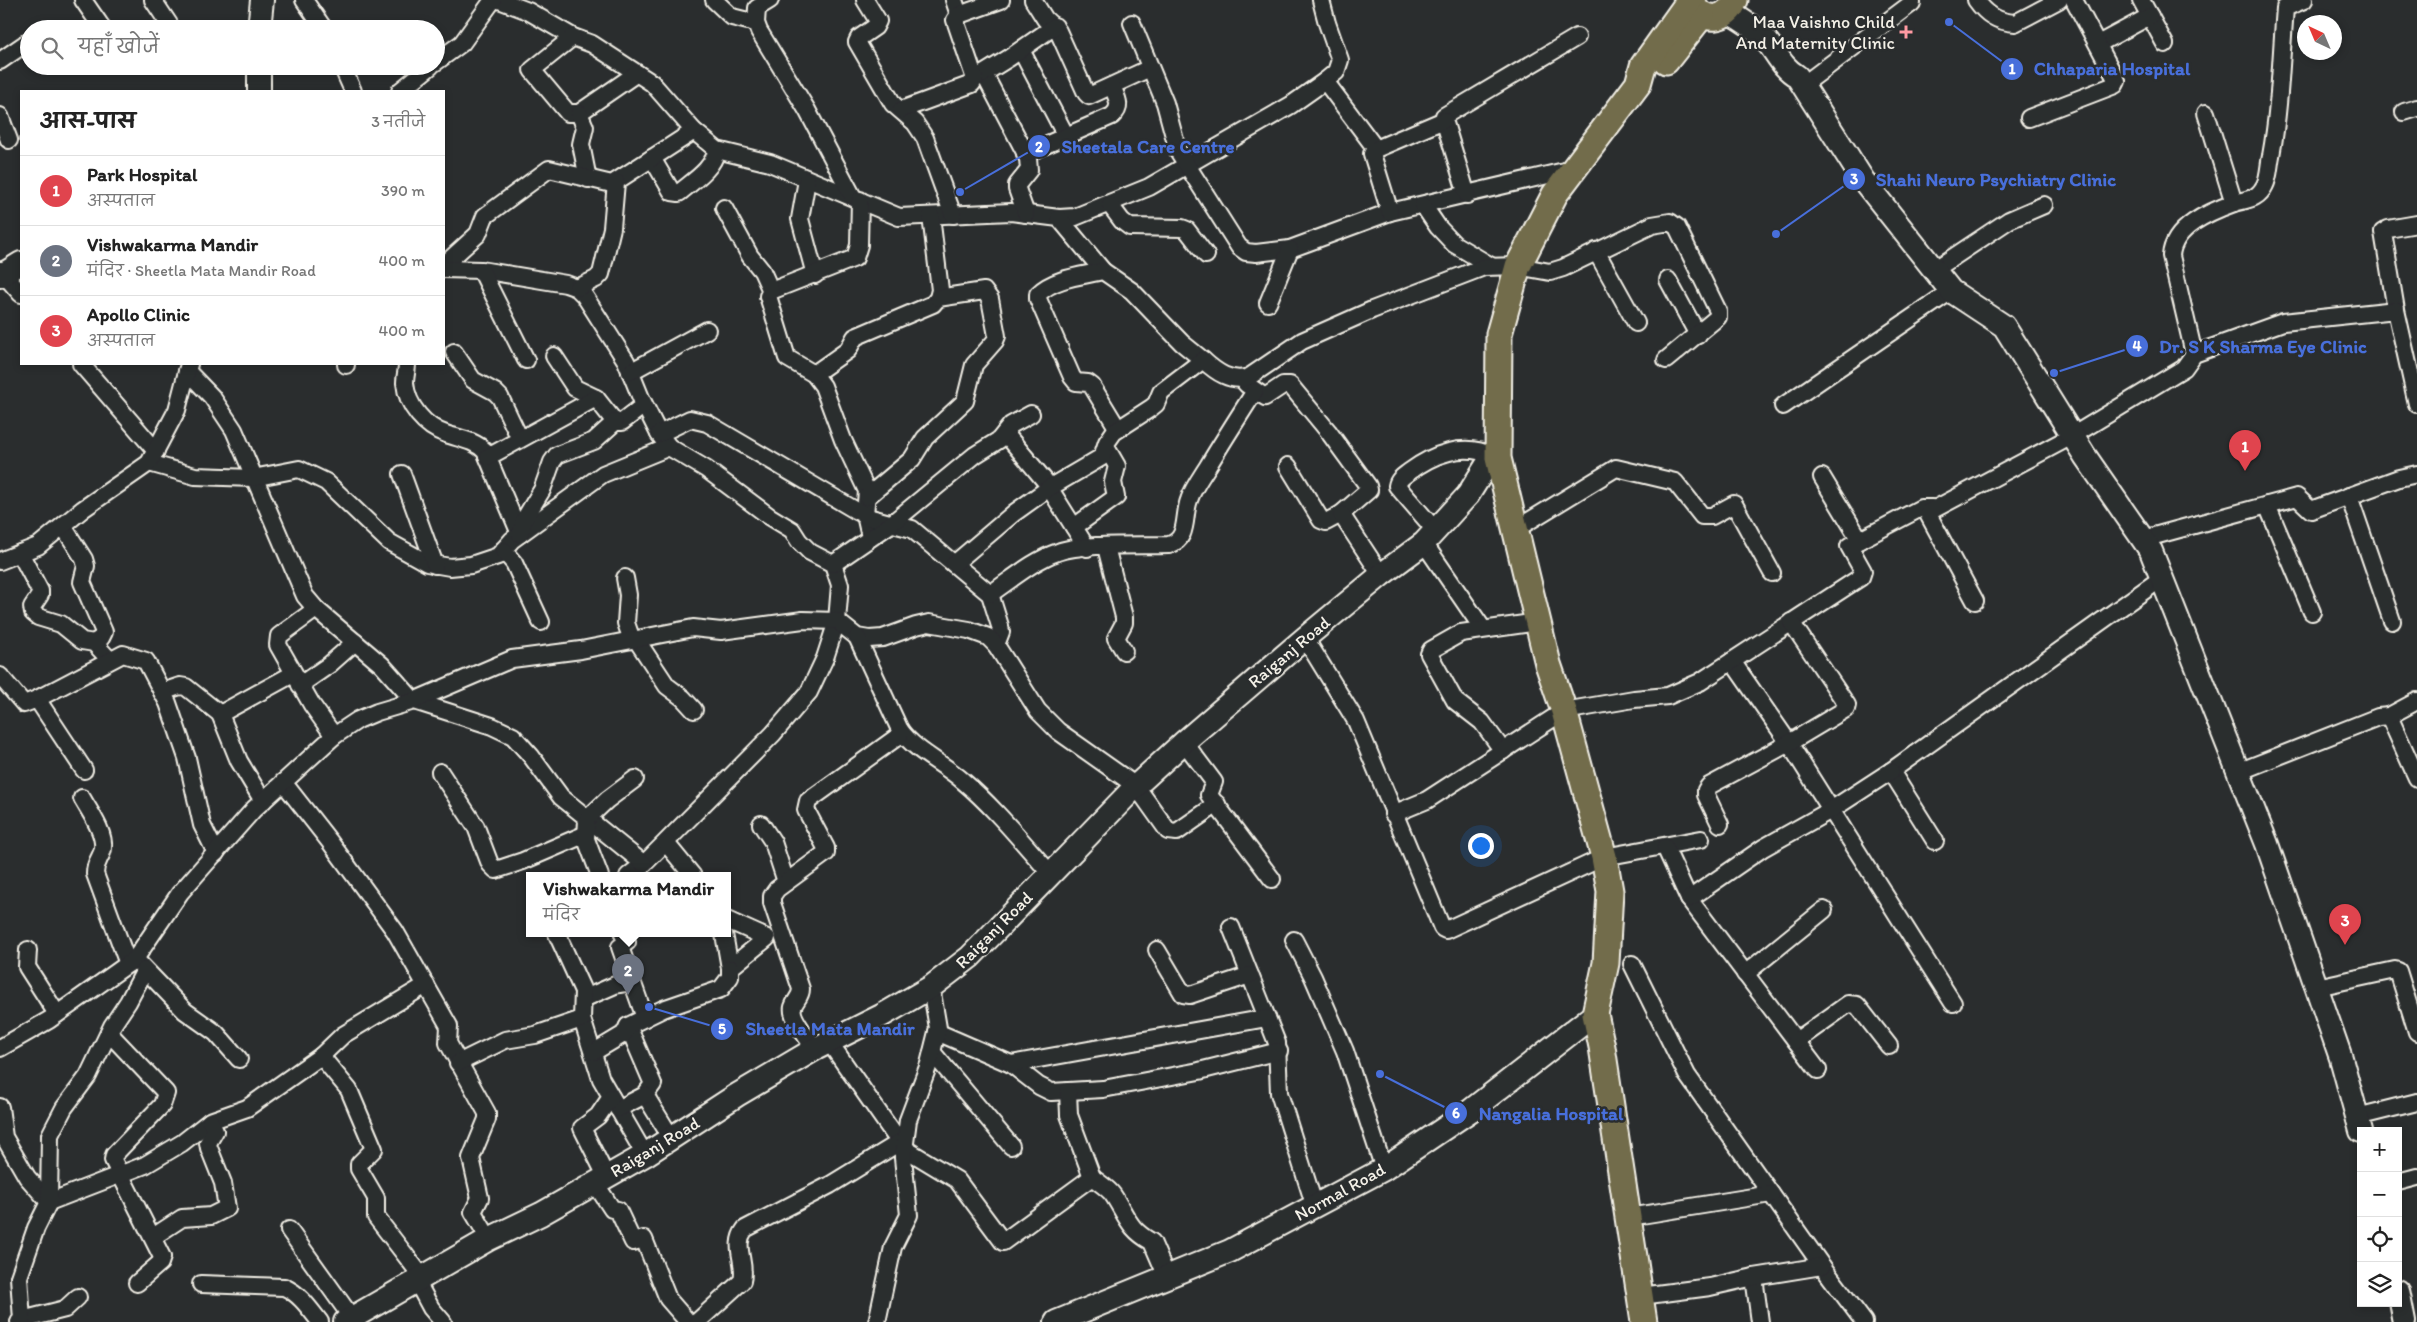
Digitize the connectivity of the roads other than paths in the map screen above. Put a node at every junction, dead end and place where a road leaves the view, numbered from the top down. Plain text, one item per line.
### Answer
1 (83, 0) edge
2 (153, 0) edge
3 (262, 0) edge
4 (304, 0) edge
5 (493, 0) edge
6 (499, 0) edge
7 (714, 0) edge
8 (770, 0) edge
9 (865, 0) edge
10 (1001, 0) edge
11 (1033, 0) edge
12 (1321, 0) edge
13 (1976, 0) edge
14 (2059, 0) edge
15 (2074, 0) edge
16 (2141, 0) edge
17 (2304, 0) edge
18 (1912, 3) dead end
19 (1733, 4) edge
20 (2286, 4) edge
21 (1695, 5) edge
22 (956, 7) edge
23 (2150, 16) junction
24 (97, 20) edge
25 (166, 20) edge
26 (260, 20) edge
27 (318, 20) edge
28 (756, 23) junction
29 (1132, 23) dead end
30 (1054, 26) junction
31 (573, 37) junction
32 (1577, 37) dead end
33 (2098, 44) junction
34 (2165, 44) dead end
35 (20, 47) edge
36 (1021, 50) junction
37 (445, 55) edge
38 (0, 61) edge
39 (1150, 68) junction
40 (637, 73) junction
41 (259, 75) edge
42 (346, 75) edge
43 (420, 75) edge
44 (979, 76) junction
45 (1325, 81) junction
46 (1800, 81) junction
47 (1112, 86) junction
48 (259, 90) edge
49 (353, 90) edge
50 (401, 90) edge
51 (900, 110) junction
52 (579, 113) junction
53 (2206, 113) dead end
54 (0, 116) edge
55 (2029, 118) dead end
56 (1444, 120) junction
57 (694, 131) junction
58 (1066, 136) junction
59 (10, 139) edge
60 (1376, 149) junction
61 (717, 150) junction
62 (1025, 154) junction
63 (652, 158) junction
64 (1188, 166) junction
65 (1573, 169) junction
66 (588, 179) junction
67 (807, 180) junction
68 (616, 182) junction
69 (1467, 195) junction
70 (857, 198) junction
71 (2234, 203) junction
72 (1110, 205) junction
73 (1422, 205) junction
74 (2044, 205) dead end
75 (724, 208) dead end
76 (1390, 212) junction
77 (1026, 214) junction
78 (953, 215) junction
79 (931, 216) junction
80 (1059, 218) junction
81 (2417, 224) edge
82 (1290, 249) junction
83 (1596, 251) junction
84 (1206, 255) dead end
85 (445, 264) edge
86 (1490, 266) junction
87 (1518, 266) junction
88 (445, 269) edge
89 (481, 270) junction
90 (1934, 270) junction
91 (6, 271) edge
92 (1103, 271) junction
93 (815, 275) junction
94 (1668, 280) dead end
95 (577, 288) junction
96 (771, 291) junction
97 (1951, 291) junction
98 (20, 292) edge
99 (938, 298) junction
100 (1268, 303) dead end
101 (2396, 310) junction
102 (1636, 323) dead end
103 (707, 330) dead end
104 (1698, 335) junction
105 (454, 352) dead end
106 (2194, 354) junction
107 (554, 356) dead end
108 (526, 360) dead end
109 (1203, 360) junction
110 (1666, 360) dead end
111 (82, 365) edge
112 (407, 365) edge
113 (188, 367) edge
114 (630, 372) junction
115 (814, 374) junction
116 (1241, 380) junction
117 (1255, 391) junction
118 (596, 398) junction
119 (644, 404) junction
120 (2417, 404) edge
121 (1784, 406) dead end
122 (1031, 414) dead end
123 (615, 422) junction
124 (1118, 430) junction
125 (1005, 433) junction
126 (659, 434) junction
127 (2072, 436) junction
128 (520, 439) junction
129 (669, 447) junction
130 (1106, 447) junction
131 (1495, 451) junction
132 (152, 457) junction
133 (488, 457) junction
134 (1288, 466) dead end
135 (402, 474) dead end
136 (2417, 474) edge
137 (1822, 477) dead end
138 (253, 478) junction
139 (1049, 488) junction
140 (867, 496) junction
141 (2349, 496) junction
142 (2267, 505) junction
143 (1932, 508) junction
144 (1341, 514) junction
145 (865, 515) junction
146 (891, 524) junction
147 (64, 526) junction
148 (1074, 527) junction
149 (1516, 529) junction
150 (520, 534) junction
151 (1430, 536) junction
152 (870, 538) junction
153 (2143, 539) junction
154 (1860, 540) junction
155 (1106, 547) junction
156 (1088, 548) junction
157 (503, 550) junction
158 (20, 553) junction
159 (0, 562) edge
160 (833, 564) junction
161 (954, 564) junction
162 (435, 565) junction
163 (1772, 573) dead end
164 (1381, 575) junction
165 (625, 578) dead end
166 (2162, 578) junction
167 (990, 594) junction
168 (1975, 601) dead end
169 (316, 609) junction
170 (2312, 612) dead end
171 (837, 621) junction
172 (2392, 621) dead end
173 (541, 622) dead end
174 (1538, 622) junction
175 (1791, 622) junction
176 (1483, 629) junction
177 (858, 637) junction
178 (1305, 638) junction
179 (634, 639) junction
180 (355, 642) junction
181 (94, 643) junction
182 (996, 645) junction
183 (1124, 651) dead end
184 (110, 660) junction
185 (1732, 661) junction
186 (0, 676) edge
187 (296, 680) junction
188 (162, 692) junction
189 (37, 699) junction
190 (414, 701) junction
191 (2417, 701) edge
192 (694, 710) dead end
193 (1564, 711) junction
194 (220, 714) junction
195 (2389, 716) junction
196 (900, 730) junction
197 (334, 736) junction
198 (1184, 742) junction
199 (1789, 743) junction
200 (1503, 751) junction
201 (84, 770) dead end
202 (1891, 771) junction
203 (440, 772) dead end
204 (2238, 772) junction
205 (2417, 778) edge
206 (634, 779) dead end
207 (283, 782) junction
208 (1136, 786) junction
209 (82, 798) dead end
210 (263, 801) junction
211 (1217, 804) junction
212 (1831, 810) junction
213 (1393, 814) junction
214 (761, 824) dead end
215 (1720, 824) dead end
216 (587, 827) junction
217 (1701, 839) dead end
218 (1935, 841) dead end
219 (666, 842) junction
220 (1665, 847) junction
221 (216, 853) junction
222 (1604, 857) junction
223 (644, 864) junction
224 (598, 872) edge
225 (633, 872) edge
226 (691, 872) edge
227 (1050, 873) junction
228 (1272, 879) dead end
229 (786, 882) junction
230 (1688, 899) junction
231 (1824, 910) dead end
232 (731, 922) edge
233 (1231, 927) dead end
234 (782, 929) junction
235 (558, 937) edge
236 (624, 937) edge
237 (725, 937) edge
238 (766, 938) junction
239 (1294, 940) dead end
240 (28, 950) dead end
241 (1157, 950) dead end
242 (136, 964) junction
243 (1632, 964) dead end
244 (730, 968) junction
245 (1745, 974) junction
246 (1250, 975) junction
247 (631, 982) junction
248 (426, 985) junction
249 (931, 987) junction
250 (2317, 988) junction
251 (583, 1000) junction
252 (1953, 1003) dead end
253 (57, 1014) junction
254 (1595, 1014) junction
255 (644, 1018) junction
256 (1267, 1018) junction
257 (582, 1019) junction
258 (628, 1026) junction
259 (937, 1032) junction
260 (2417, 1032) edge
261 (109, 1033) junction
262 (1796, 1041) junction
263 (823, 1046) junction
264 (1890, 1046) dead end
265 (0, 1048) edge
266 (1279, 1051) junction
267 (594, 1052) junction
268 (932, 1052) junction
269 (321, 1056) junction
270 (239, 1059) dead end
271 (458, 1063) junction
272 (1011, 1064) junction
273 (1818, 1070) dead end
274 (1068, 1091) junction
275 (645, 1095) junction
276 (2417, 1102) edge
277 (614, 1103) junction
278 (0, 1107) edge
279 (210, 1121) junction
280 (2359, 1124) edge
281 (672, 1140) junction
282 (903, 1143) junction
283 (1011, 1146) dead end
284 (645, 1155) junction
285 (1384, 1169) junction
286 (121, 1174) junction
287 (1092, 1177) junction
288 (2417, 1177) edge
289 (601, 1180) junction
290 (2402, 1181) edge
291 (1771, 1194) junction
292 (48, 1202) junction
293 (1315, 1207) junction
294 (1629, 1217) junction
295 (289, 1230) dead end
296 (153, 1237) junction
297 (489, 1239) junction
298 (1822, 1266) junction
299 (1167, 1277) junction
300 (1754, 1277) junction
301 (420, 1280) junction
302 (137, 1284) dead end
303 (201, 1284) dead end
304 (1641, 1296) junction
305 (78, 1297) dead end
306 (349, 1320) edge
307 (20, 1321) edge
308 (320, 1322) edge
309 (442, 1322) edge
310 (688, 1322) edge
311 (697, 1322) edge
312 (877, 1322) edge
313 (1056, 1322) edge
314 (1644, 1322) edge
315 (1760, 1322) edge
316 (1864, 1322) edge

1 - 24 street
2 - 25 street
3 - 26 main road
4 - 27 street
5 - 37 street
6 - 31 street
7 - 28 street
8 - 28 street
9 - 51 street
10 - 22 street
11 - 30 street
12 - 45 street
13 - 14 street
15 - 33 street
16 - 23 street
17 - 20 street
18 - 46 street
19 - 21 main road
19 - 46 main road
20 - 71 street
21 - 65 main road
22 - 44 street
23 - 33 street
23 - 34 street
28 - 70 street
29 - 39 street
30 - 36 street
30 - 47 street
31 - 40 street
31 - 52 street
32 - 56 street
33 - 55 street
35 - 38 street
36 - 44 street
36 - 58 street
39 - 47 street
39 - 64 street
40 - 52 street
40 - 57 street
41 - 48 main road
42 - 49 street
43 - 50 street
44 - 51 street
44 - 62 street
45 - 60 street
45 - 64 street
46 - 90 main road
47 - 58 street
51 - 78 street
52 - 66 street
53 - 71 street
54 - 59 street
56 - 60 street
56 - 69 street
57 - 61 street
57 - 63 street
58 - 62 street
60 - 76 street
61 - 63 street
61 - 67 street
62 - 77 street
63 - 68 street
64 - 72 street
64 - 82 street
65 - 69 street
65 - 87 main road
66 - 68 street
66 - 85 street
67 - 70 street
67 - 93 street
68 - 95 street
69 - 73 street
70 - 79 street
70 - 93 street
71 - 106 street
72 - 80 street
72 - 84 street
73 - 76 street
73 - 86 street
74 - 90 street
75 - 96 street
76 - 82 street
77 - 78 street
77 - 80 street
78 - 79 street
79 - 99 street
80 - 92 street
81 - 101 street
82 - 100 street
83 - 87 street
83 - 102 street
83 - 104 street
86 - 87 street
86 - 116 street
87 - 131 main road
88 - 89 street
89 - 95 street
89 - 108 street
90 - 97 main road
91 - 98 street
92 - 109 street
92 - 124 street
93 - 96 street
94 - 104 street
95 - 114 street
96 - 115 street
97 - 121 street
97 - 127 main road
99 - 115 street
99 - 140 street
101 - 106 street
101 - 120 street
103 - 114 street
104 - 110 street
105 - 128 street
106 - 127 street
107 - 118 street
109 - 116 street
109 - 124 street
111 - 132 street
112 - 133 street
113 - 132 street
113 - 138 street
114 - 119 street
115 - 140 street
116 - 117 street
117 - 144 street
117 - 155 street
118 - 123 street
118 - 128 street
119 - 123 street
119 - 126 street
122 - 125 street
123 - 150 street
124 - 130 street
125 - 139 street
125 - 146 street
126 - 129 street
126 - 145 street
127 - 143 street
127 - 153 main road
128 - 133 street
129 - 150 street
129 - 160 street
130 - 139 street
130 - 148 street
131 - 149 main road
131 - 151 main road, Raiganj Road
131 - 151 street
132 - 138 street
132 - 147 street
133 - 150 street
134 - 144 street
135 - 162 street
136 - 141 street
137 - 154 street
138 - 162 street
138 - 169 street
139 - 148 street
139 - 161 street
140 - 145 street
141 - 142 street
141 - 172 street
142 - 153 street
142 - 170 street
143 - 154 street
143 - 168 street
144 - 164 street
145 - 146 street
145 - 152 street
146 - 152 street
146 - 161 street
147 - 158 street
147 - 181 street
148 - 156 street
149 - 163 street
149 - 174 main road
150 - 157 street
151 - 164 main road, Raiganj Road
151 - 176 street
152 - 160 street
153 - 166 main road
154 - 175 street
155 - 156 street
155 - 183 street
156 - 167 street
157 - 162 street
157 - 173 street
158 - 159 street
158 - 181 street
160 - 171 street
161 - 167 street
164 - 178 main road, Raiganj Road
165 - 179 street
166 - 202 street
166 - 204 main road
167 - 182 street
169 - 180 street
169 - 187 street
171 - 177 street
171 - 179 street
171 - 219 street
174 - 176 street
174 - 193 main road
175 - 185 street
175 - 199 street
176 - 200 street
177 - 182 street
177 - 196 street
178 - 198 main road, Raiganj Road
178 - 213 street
179 - 190 street
179 - 192 street
180 - 187 street
180 - 190 street
181 - 184 street
182 - 208 street
184 - 188 street
184 - 189 street
185 - 193 street
185 - 199 street
186 - 189 street
187 - 194 street
187 - 197 street
188 - 194 street
188 - 221 street
189 - 201 street
190 - 197 street
190 - 216 street
191 - 195 street
193 - 200 street
193 - 222 main road
194 - 210 street
195 - 204 street
195 - 205 street
196 - 227 street
196 - 229 street
197 - 207 street
198 - 208 main road, Raiganj Road
198 - 211 street
199 - 212 street
199 - 215 street
200 - 213 street
202 - 212 street
202 - 218 street
203 - 216 street
204 - 250 main road
206 - 216 street
207 - 210 street
207 - 248 street
208 - 211 street
208 - 227 main road, Raiganj Road
209 - 242 street
210 - 221 street
211 - 228 street
212 - 230 street
212 - 252 street
213 - 222 street
214 - 229 street
216 - 223 street
216 - 224 street
217 - 220 street
219 - 223 street
219 - 226 street
220 - 222 street
220 - 230 street
221 - 242 street
222 - 254 main road
223 - 225 street
227 - 249 main road, Raiganj Road
229 - 234 street
230 - 245 street
231 - 245 street
232 - 238 street
233 - 246 street
234 - 238 street
234 - 263 street
235 - 251 street
236 - 247 street
237 - 244 street
238 - 244 street
239 - 285 street
240 - 253 street
241 - 246 street
242 - 253 street
242 - 261 street
242 - 270 street
243 - 291 street
244 - 255 street
245 - 262 street
246 - 256 street
247 - 251 street
247 - 255 street
248 - 269 street
248 - 271 street
249 - 259 street
249 - 263 main road, Raiganj Road
250 - 260 street
250 - 280 main road
251 - 257 street
253 - 265 street
254 - 285 main road, Normal Road
254 - 294 main road
255 - 258 street
256 - 266 street
256 - 272 street
257 - 267 street
257 - 271 street
258 - 267 street
258 - 275 street
259 - 268 street
259 - 272 street
261 - 286 street
261 - 292 street
262 - 264 street
262 - 273 street
263 - 281 main road, Raiganj Road
263 - 282 street
266 - 274 street
266 - 293 street
267 - 277 street
268 - 282 street
268 - 283 street
269 - 279 street
269 - 301 street
271 - 297 street
272 - 274 street
274 - 287 street
275 - 277 street
275 - 281 street
276 - 280 street
277 - 284 street
277 - 289 street
278 - 292 street
279 - 286 street
279 - 296 street
281 - 284 main road, Raiganj Road
282 - 287 street
282 - 311 street
282 - 312 street
284 - 289 main road, Raiganj Road
285 - 293 main road, Normal Road
286 - 292 street
286 - 296 street
287 - 299 street
288 - 290 street
289 - 297 main road, Raiganj Road
289 - 310 street
291 - 294 street
291 - 298 street
292 - 307 street
293 - 299 main road, Normal Road
294 - 304 main road
295 - 306 street
296 - 302 street
297 - 301 main road, Raiganj Road
298 - 300 street
298 - 316 street
299 - 313 main road, Normal Road
300 - 304 street
300 - 315 street
301 - 306 main road, Raiganj Road
301 - 309 street
303 - 308 street
304 - 314 main road
305 - 307 street

